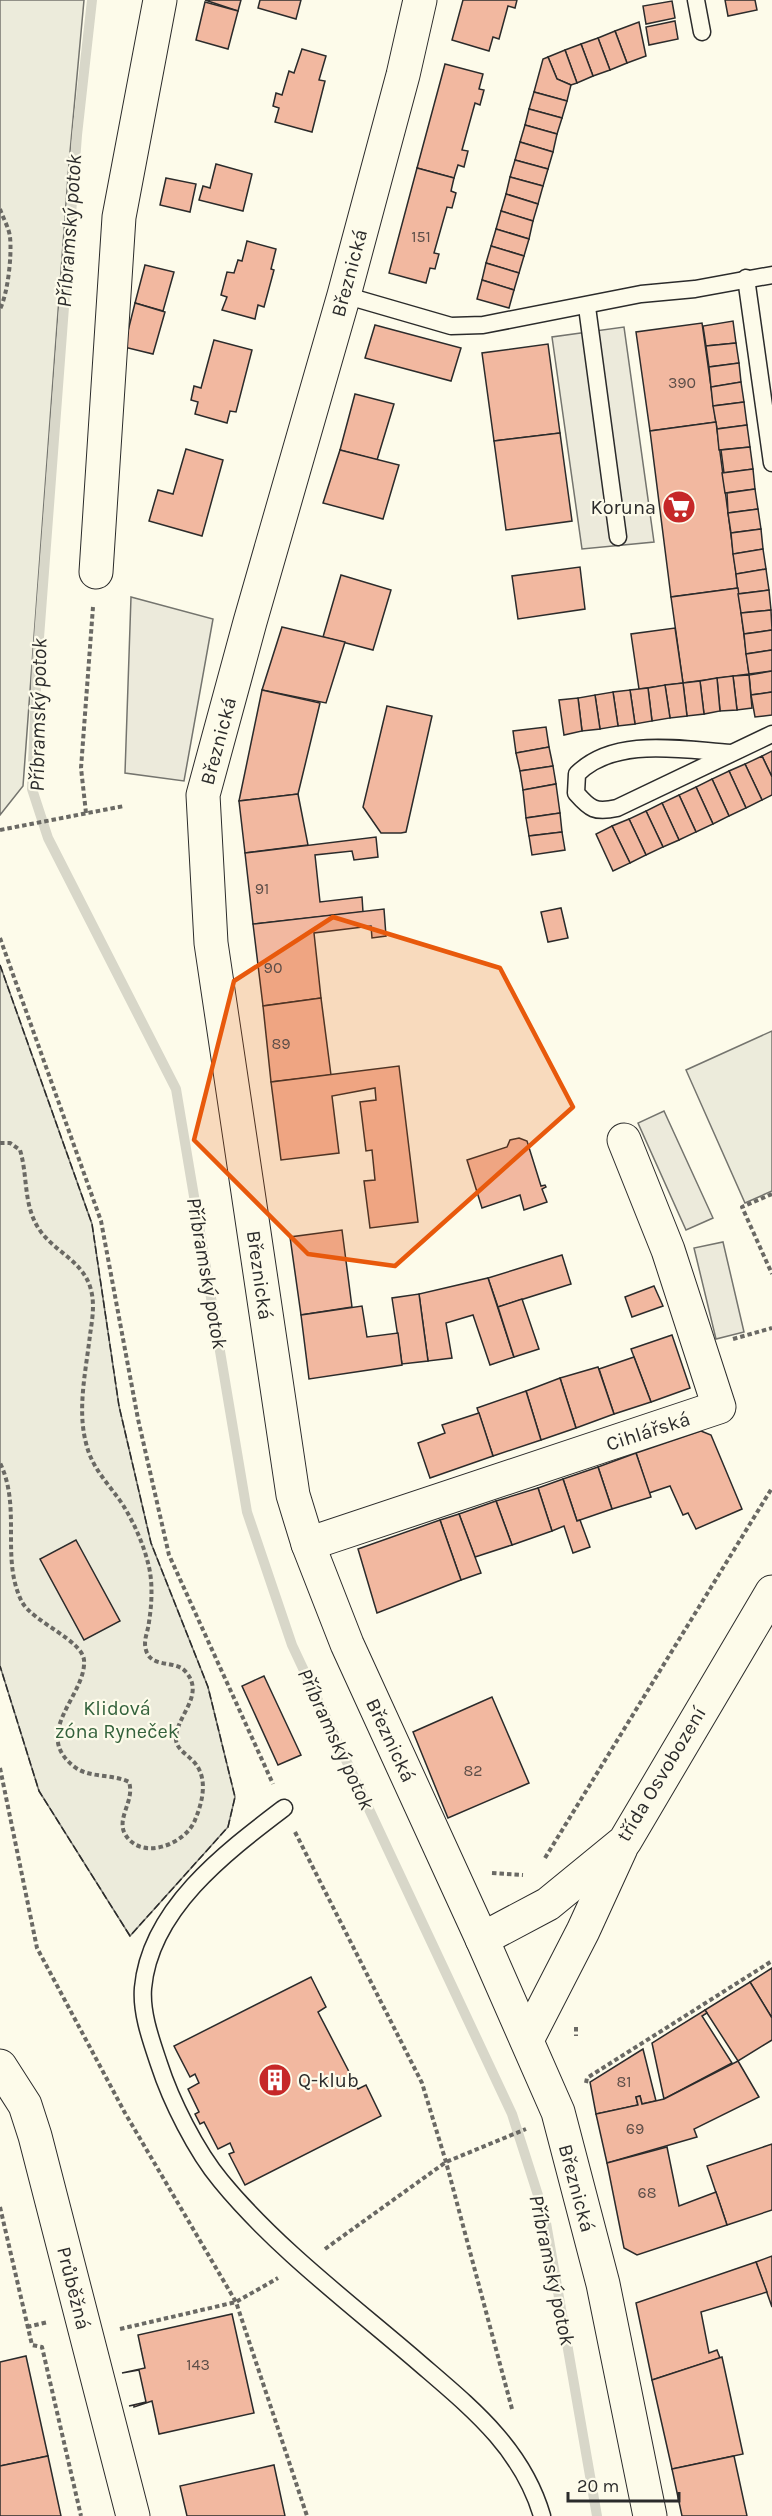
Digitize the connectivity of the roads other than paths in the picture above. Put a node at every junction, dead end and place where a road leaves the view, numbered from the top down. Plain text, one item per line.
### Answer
1 (160, 0) edge
2 (420, 0) edge
3 (696, 0) edge
4 (702, 32) dead end
5 (772, 275) edge
6 (746, 278) junction
7 (344, 295) junction
8 (587, 306) junction
9 (772, 463) edge
10 (618, 537) dead end
11 (96, 572) road end
12 (772, 734) edge
13 (731, 753) junction
14 (624, 1140) dead end
15 (308, 1544) junction
16 (772, 1592) edge
17 (284, 1808) road end
18 (625, 1841) junction
19 (482, 1939) junction
20 (527, 2040) junction
21 (0, 2066) edge
22 (133, 2516) edge
23 (542, 2516) edge
24 (650, 2516) edge

1 - 11 street
2 - 7 street, Březnická
3 - 4 lane
5 - 6 lane
6 - 8 lane
6 - 9 lane
7 - 8 lane
7 - 15 street, Březnická
8 - 10 lane
12 - 13 lane
13 - 13 lane
14 - 15 street, Cihlářská
15 - 19 street, Březnická
16 - 18 street, třída Osvobození
17 - 23 lane
18 - 19 street, třída Osvobození
18 - 20 street
19 - 20 street, Březnická
20 - 24 street, Březnická
21 - 22 street, Průběžná

